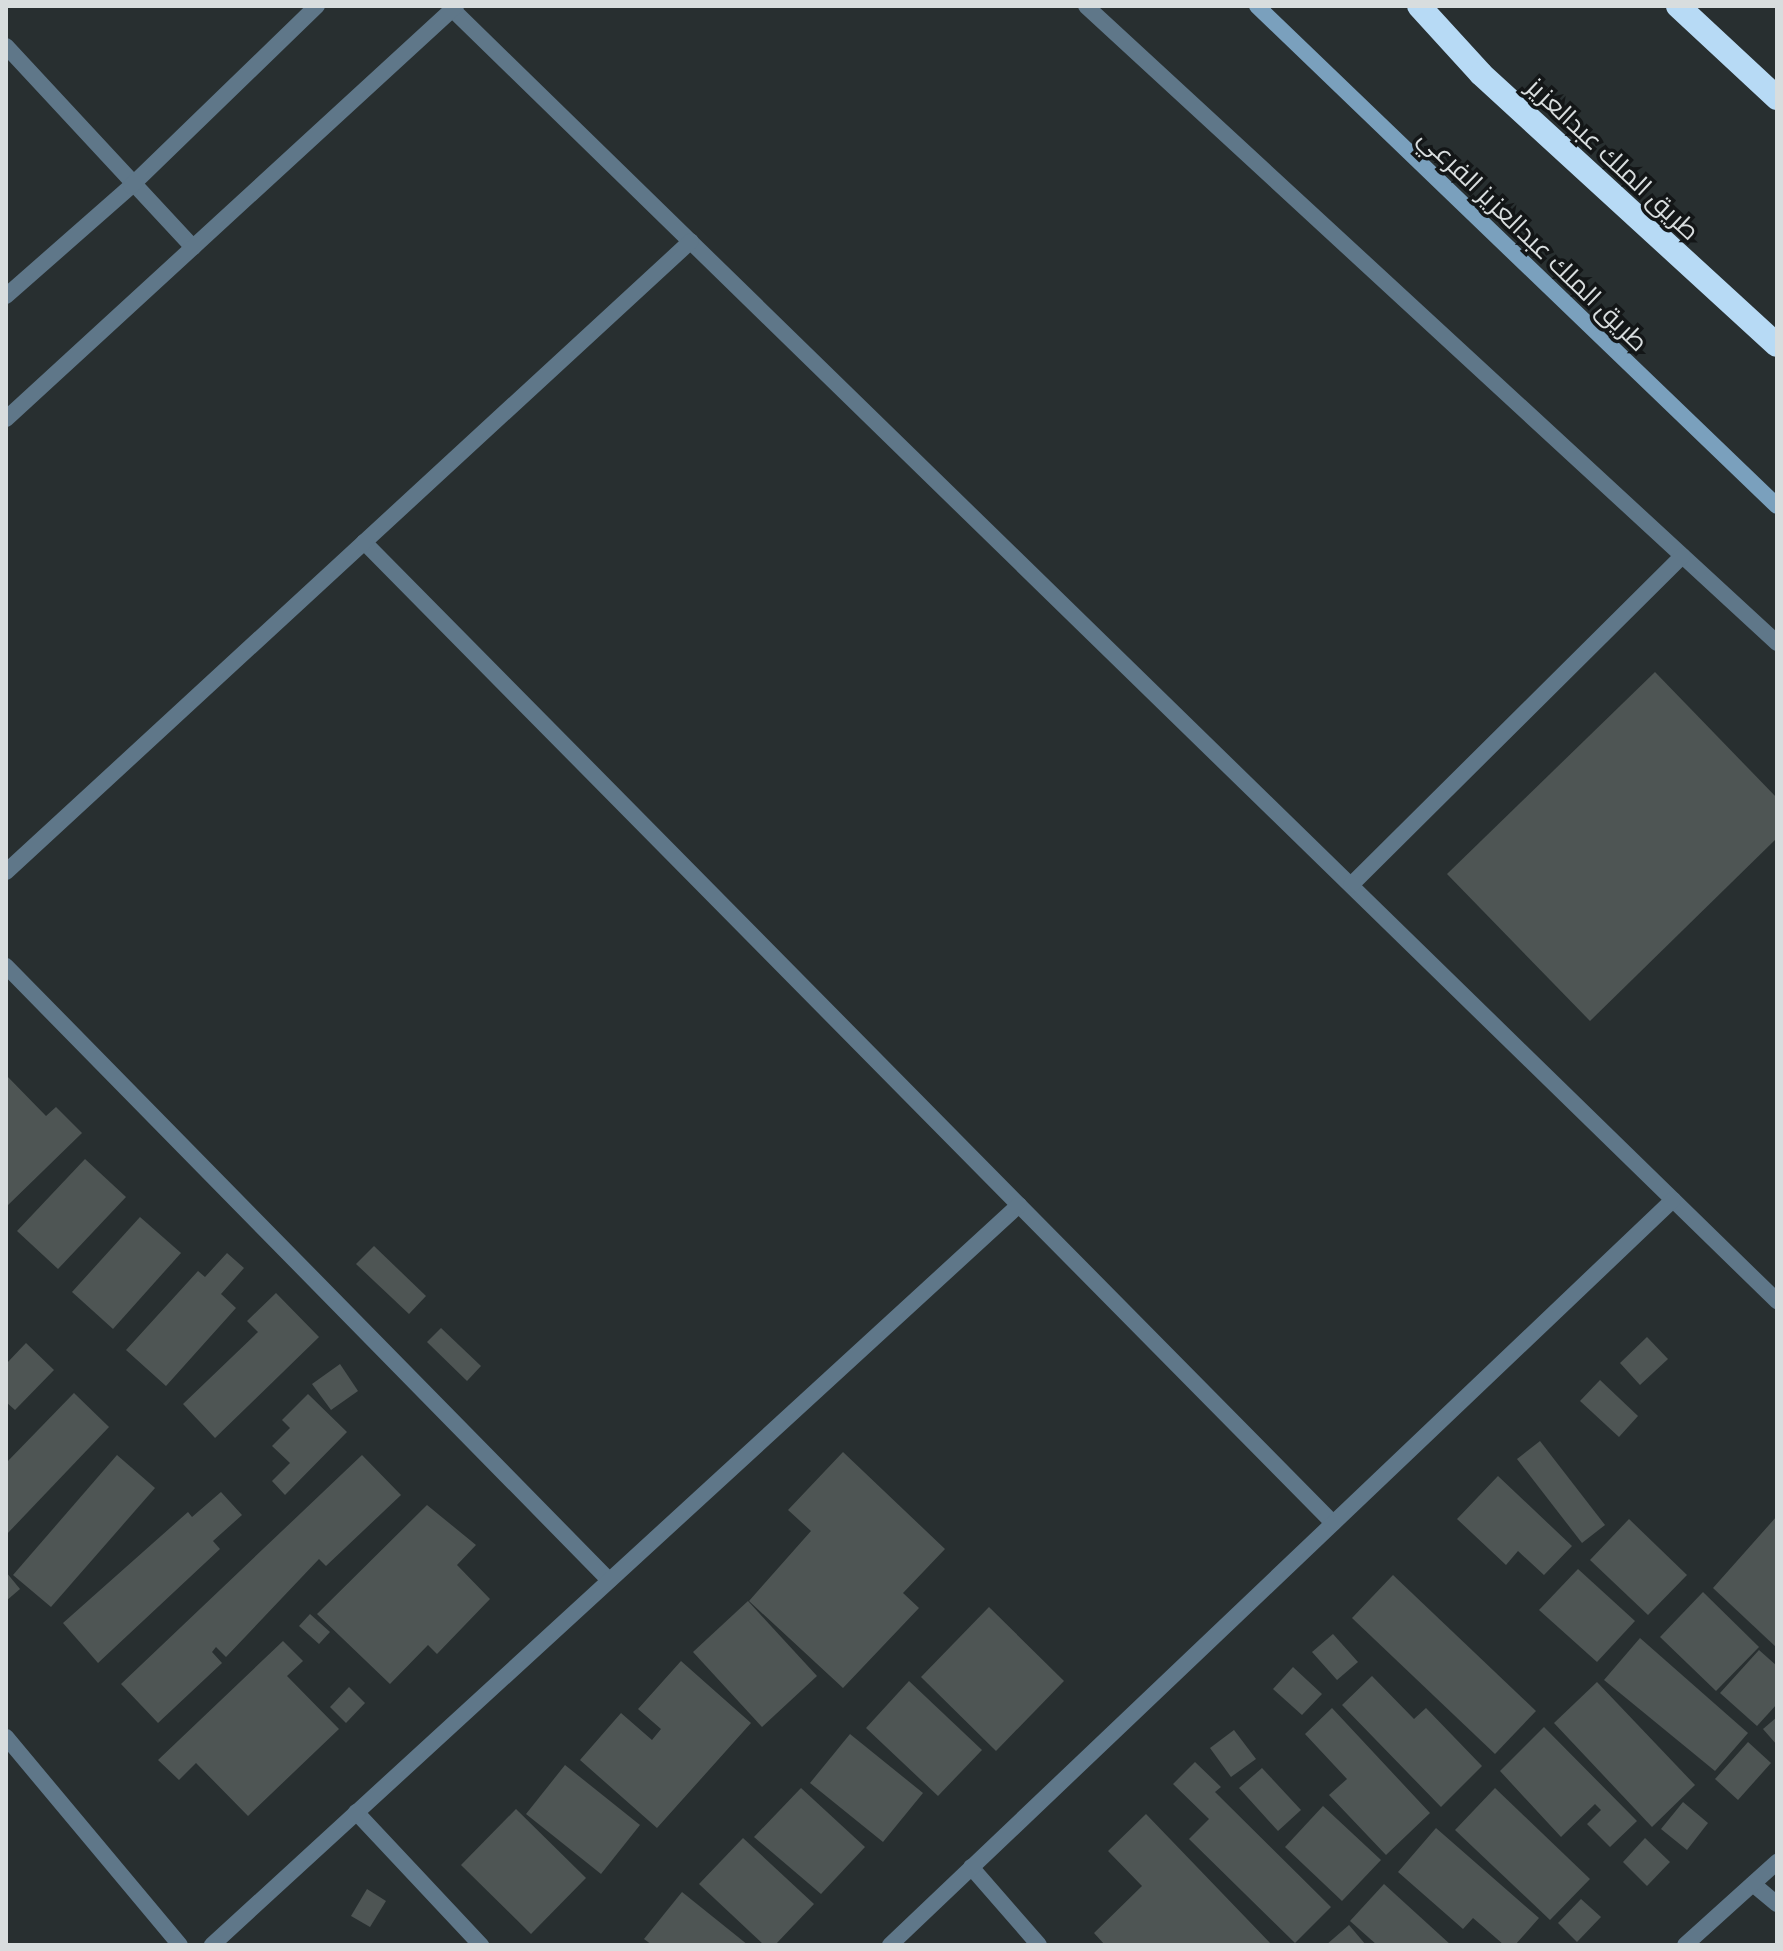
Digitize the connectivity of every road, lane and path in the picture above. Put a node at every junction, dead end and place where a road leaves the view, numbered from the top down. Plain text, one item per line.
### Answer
1 (317, 6) edge
2 (1086, 6) edge
3 (1257, 6) edge
4 (1419, 6) edge
5 (1678, 6) edge
6 (454, 8) edge
7 (6, 46) edge
8 (1777, 98) edge
9 (131, 186) junction
10 (691, 241) junction
11 (193, 247) junction
12 (6, 296) edge
13 (1777, 345) edge
14 (6, 419) edge
15 (1777, 506) edge
16 (364, 542) junction
17 (1682, 556) junction
18 (1777, 643) edge
19 (6, 872) edge
20 (1351, 885) junction
21 (6, 966) edge
22 (1673, 1200) junction
23 (1019, 1205) junction
24 (1777, 1301) edge
25 (1333, 1523) junction
26 (609, 1580) junction
27 (6, 1737) edge
28 (356, 1812) junction
29 (1777, 1862) edge
30 (971, 1867) junction
31 (1753, 1884) junction
32 (1777, 1904) edge
33 (180, 1945) edge
34 (212, 1945) edge
35 (481, 1945) edge
36 (890, 1945) edge
37 (1039, 1945) edge
38 (1685, 1945) edge

1 - 9 street
2 - 17 street
3 - 15 main road, طريق الملك عبدالعزيز الفرعي
4 - 13 highway, طريق الملك عبدالعزيز
5 - 8 highway
6 - 10 street
6 - 11 street
7 - 9 street
9 - 11 street
9 - 12 street
10 - 16 street
10 - 20 street
11 - 14 street
16 - 19 street
16 - 23 street
17 - 18 street
17 - 20 street
20 - 22 street
21 - 26 street
22 - 24 street
22 - 25 street
23 - 25 street
23 - 26 street
25 - 30 street
26 - 28 street
27 - 33 street
28 - 34 street
28 - 35 street
29 - 31 street
30 - 36 street
30 - 37 street
31 - 32 street
31 - 38 street

